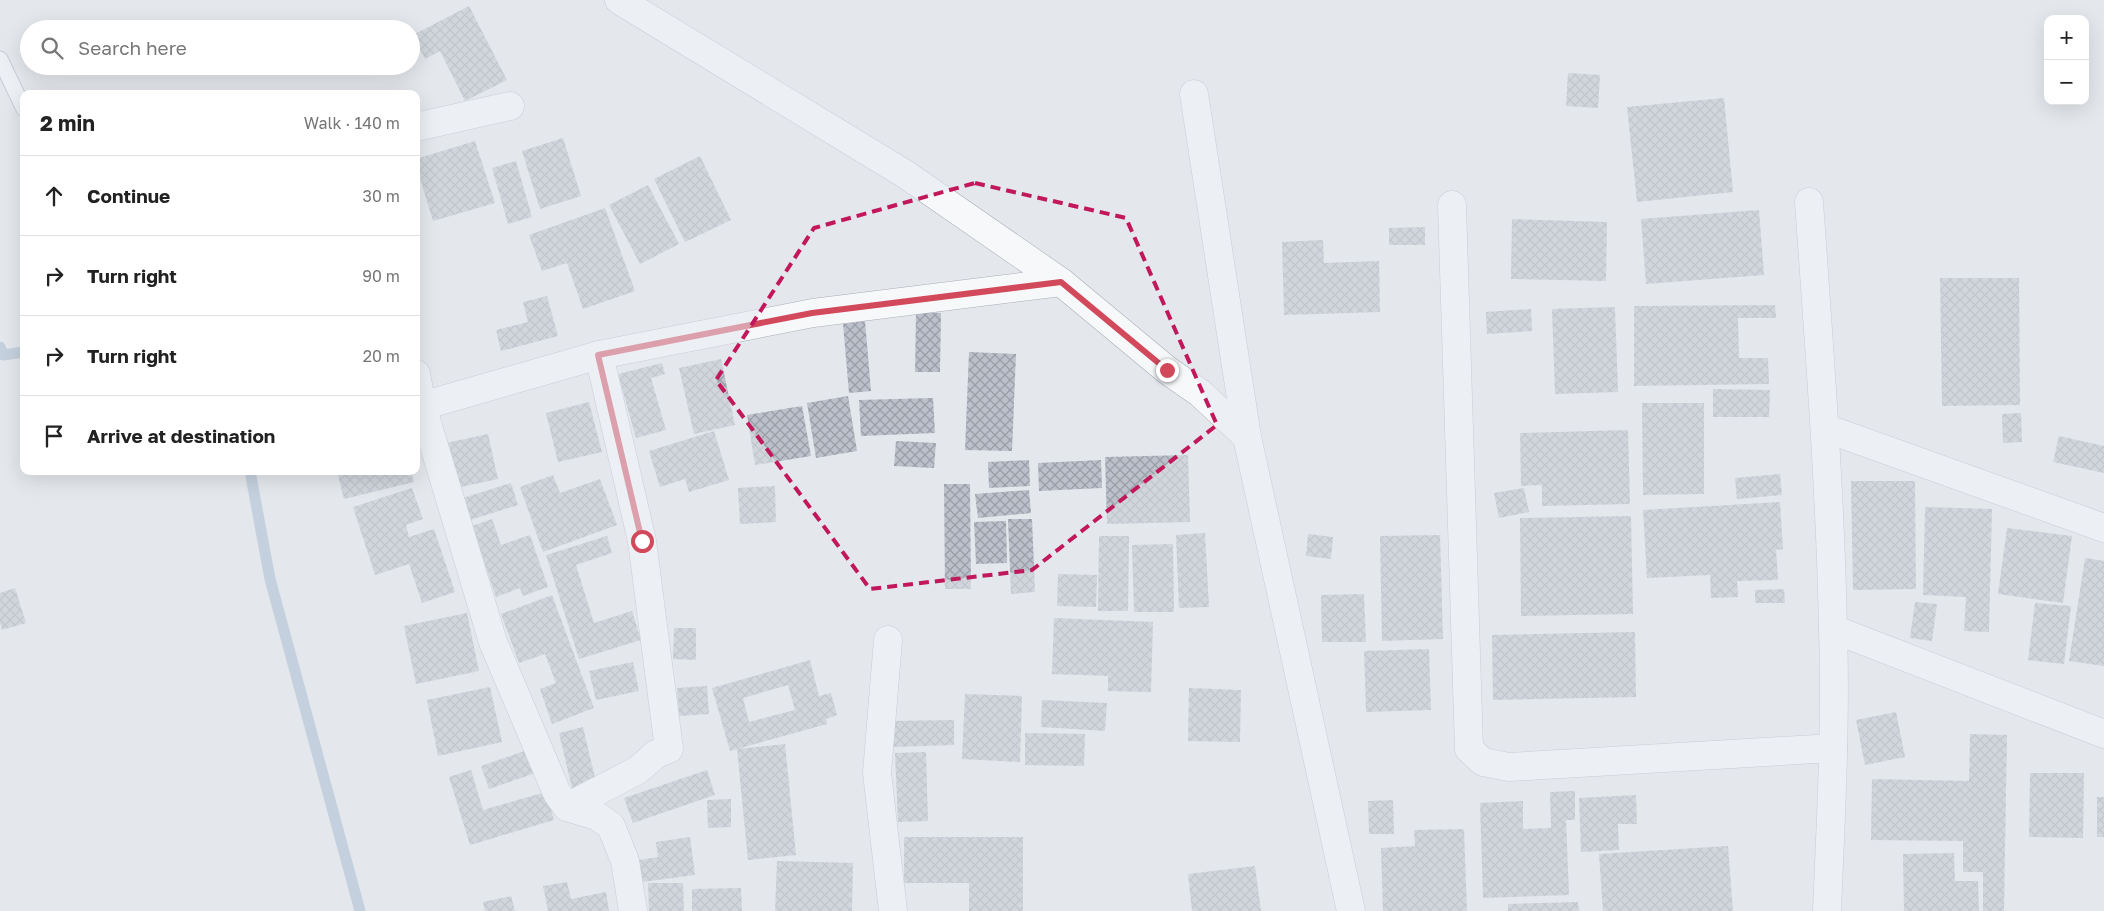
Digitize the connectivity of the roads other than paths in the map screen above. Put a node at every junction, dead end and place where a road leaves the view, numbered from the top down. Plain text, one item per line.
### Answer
1 (619, 0) edge
2 (0, 59) edge
3 (1194, 94) dead end
4 (20, 101) edge
5 (510, 106) dead end
6 (420, 126) edge
7 (1809, 202) dead end
8 (1452, 205) dead end
9 (1061, 282) junction
10 (598, 355) junction
11 (420, 395) edge
12 (422, 406) junction
13 (1825, 428) junction
14 (1247, 437) junction
15 (2104, 528) edge
16 (1833, 629) junction
17 (888, 640) dead end
18 (2104, 734) edge
19 (1833, 748) junction
20 (567, 807) junction
21 (632, 911) edge
22 (893, 911) edge
23 (1351, 911) edge
24 (1827, 911) edge

1 - 9 street
2 - 4 lane
3 - 14 street
5 - 6 street
7 - 13 street
8 - 19 street
9 - 10 street
9 - 14 street
10 - 12 street
10 - 20 street
11 - 12 street
12 - 20 street
13 - 15 street
13 - 16 street
14 - 23 street
16 - 18 street
16 - 19 street
17 - 22 street
19 - 24 street
20 - 21 street

